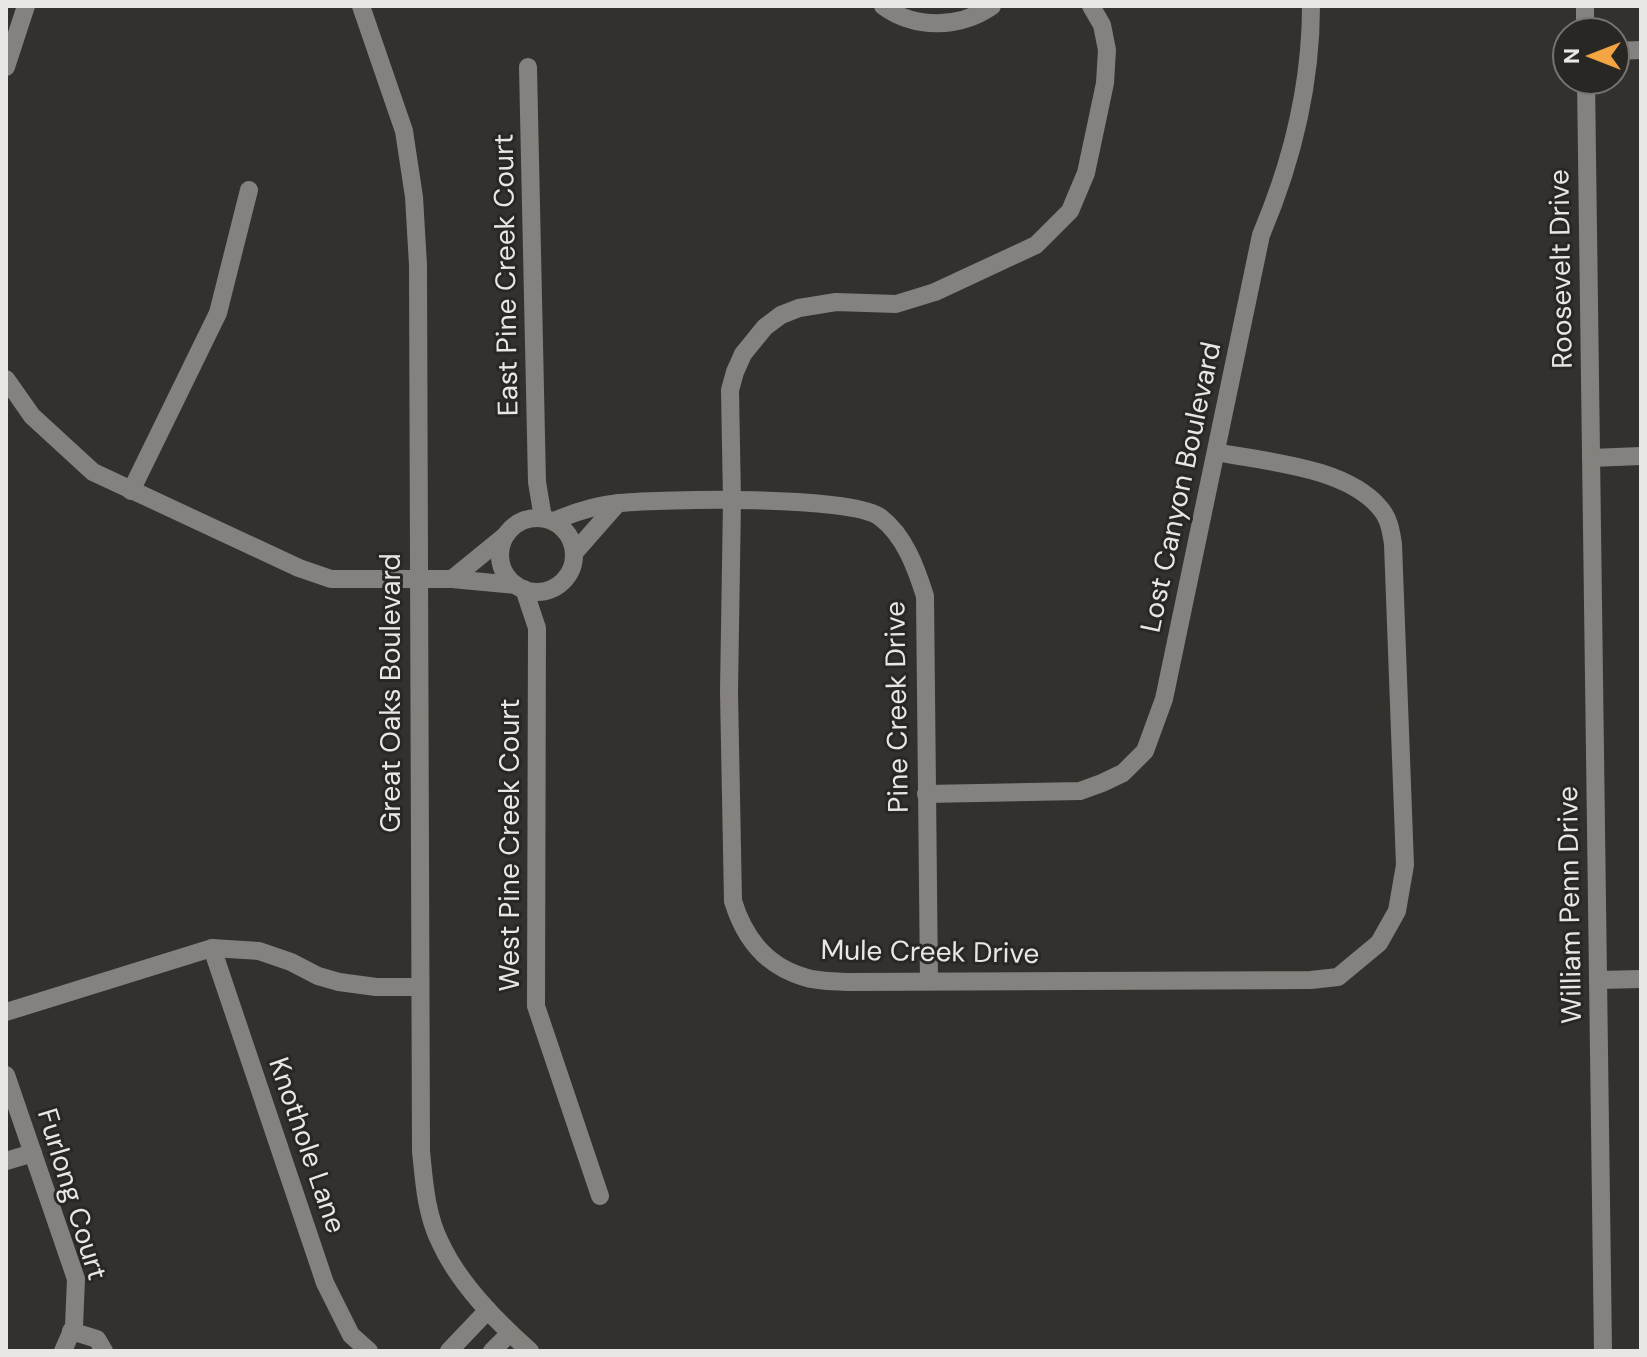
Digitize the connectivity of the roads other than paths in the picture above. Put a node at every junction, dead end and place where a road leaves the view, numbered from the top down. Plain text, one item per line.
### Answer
1 (26, 6) edge
2 (361, 6) edge
3 (883, 6) edge
4 (992, 6) edge
5 (1091, 6) edge
6 (1311, 6) edge
7 (6, 67) edge
8 (528, 67) dead end
9 (1586, 96) edge
10 (249, 190) dead end
11 (6, 379) edge
12 (1216, 452) junction
13 (1641, 456) edge
14 (1591, 458) junction
15 (537, 482) junction
16 (131, 491) junction
17 (732, 501) junction
18 (618, 503) junction
19 (548, 520) junction
20 (512, 529) junction
21 (574, 553) junction
22 (452, 579) junction
23 (417, 581) junction
24 (520, 587) junction
25 (552, 589) junction
26 (537, 628) junction
27 (926, 794) junction
28 (212, 948) junction
29 (1641, 979) edge
30 (1598, 980) junction
31 (929, 981) junction
32 (420, 987) junction
33 (6, 1012) edge
34 (6, 1075) edge
35 (33, 1153) junction
36 (6, 1161) edge
37 (600, 1196) dead end
38 (488, 1310) junction
39 (71, 1331) junction
40 (510, 1333) junction
41 (63, 1351) edge
42 (104, 1351) edge
43 (369, 1351) edge
44 (449, 1351) edge
45 (492, 1351) edge
46 (530, 1351) edge
47 (1603, 1351) edge

1 - 7 street
2 - 23 street, Great Oaks Boulevard
3 - 4 street
5 - 17 street, Mule Creek Drive
6 - 12 street, Lost Canyon Boulevard
8 - 15 street, East Pine Creek Court
9 - 14 street, Roosevelt Drive
10 - 16 street
11 - 16 street
12 - 27 street, Lost Canyon Boulevard
12 - 31 street, Mule Creek Drive
13 - 14 street
14 - 30 street, William Penn Drive
15 - 19 street, East Pine Creek Court
15 - 20 street, East Pine Creek Court
16 - 23 street
17 - 18 street, Pine Creek Drive
17 - 27 street, Pine Creek Drive
17 - 31 street, Mule Creek Drive
18 - 19 street, Pine Creek Drive
18 - 21 street
19 - 20 street
19 - 21 street
20 - 22 street
20 - 24 street
21 - 25 street
22 - 23 street
22 - 24 street
23 - 32 street, Great Oaks Boulevard
24 - 25 street
24 - 26 street, West Pine Creek Court
25 - 26 street, West Pine Creek Court
26 - 37 street, West Pine Creek Court
27 - 31 street, Pine Creek Drive
28 - 32 street
28 - 33 street
28 - 43 street, Knothole Lane
29 - 30 street
30 - 47 street, William Penn Drive
32 - 38 street, Great Oaks Boulevard
34 - 35 street, Furlong Court
35 - 36 street
35 - 39 street, Furlong Court
38 - 40 street, Great Oaks Boulevard
38 - 44 street
39 - 41 street, Furlong Court
39 - 42 street
40 - 45 street
40 - 46 street, Great Oaks Boulevard

